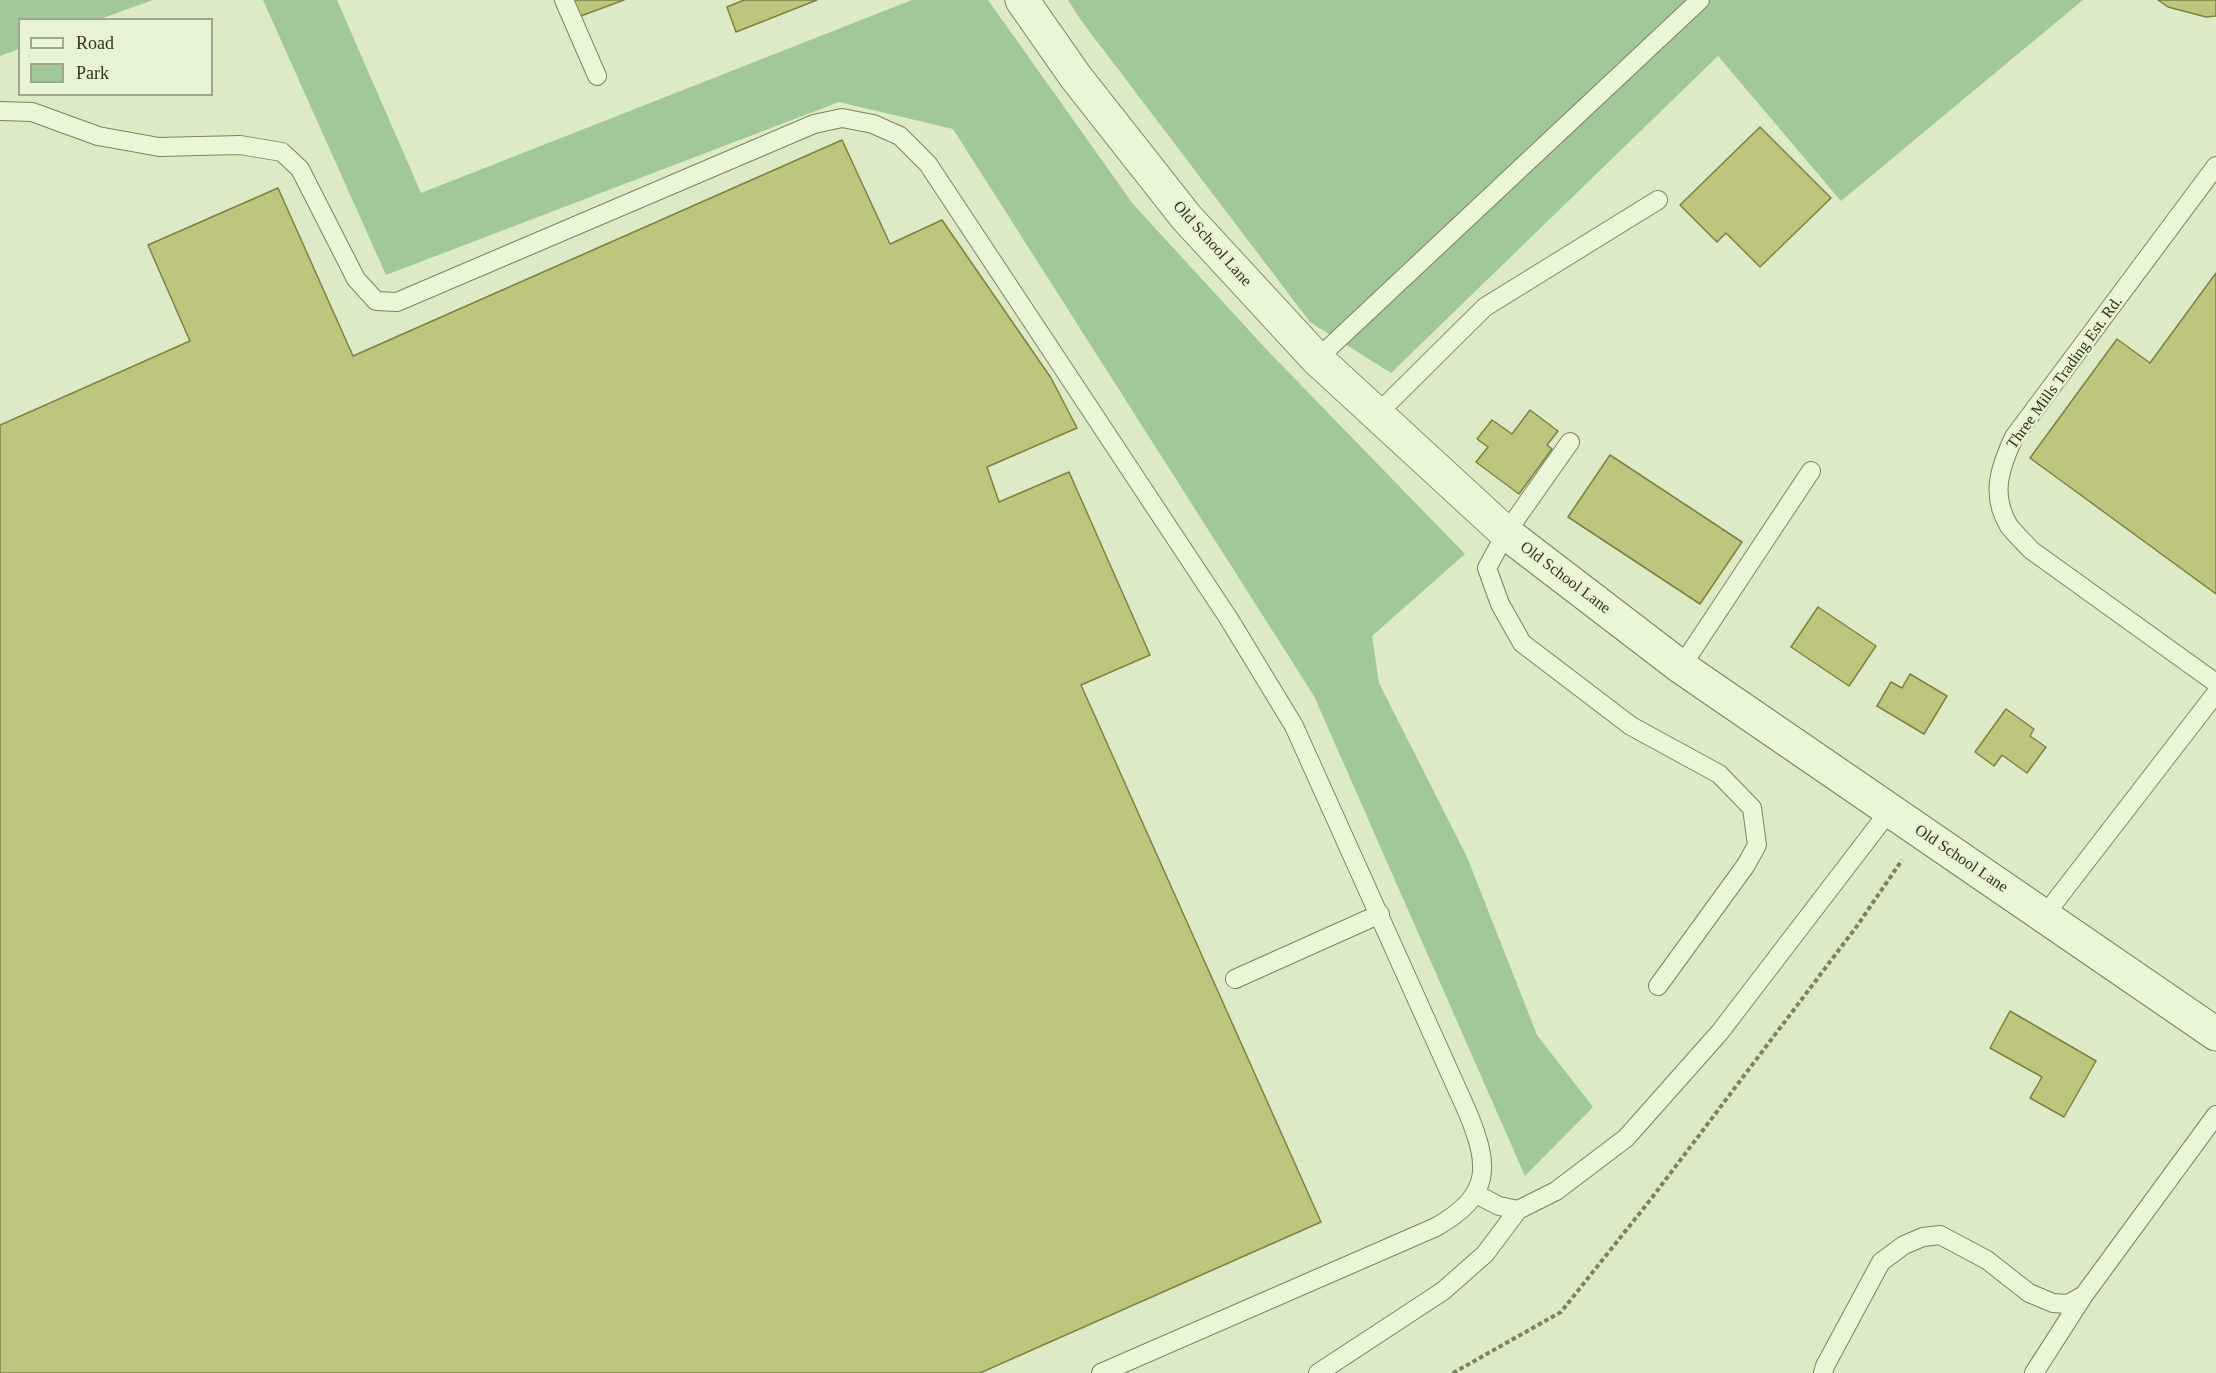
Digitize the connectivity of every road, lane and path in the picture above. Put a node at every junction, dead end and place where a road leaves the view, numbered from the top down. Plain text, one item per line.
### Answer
1 (564, 0) edge
2 (1022, 0) edge
3 (1700, 0) edge
4 (597, 76) dead end
5 (0, 111) edge
6 (2216, 166) edge
7 (1658, 200) dead end
8 (1317, 359) junction
9 (1376, 415) junction
10 (1570, 442) dead end
11 (1811, 471) dead end
12 (1506, 533) junction
13 (1681, 667) junction
14 (2216, 683) edge
15 (2216, 693) edge
16 (1890, 810) junction
17 (1921, 832) junction
18 (1380, 914) junction
19 (2044, 916) junction
20 (1235, 979) dead end
21 (1658, 986) dead end
22 (2216, 1034) edge
23 (2216, 1115) edge
24 (1476, 1194) junction
25 (1518, 1210) junction
26 (2084, 1295) junction
27 (1101, 1373) edge
28 (1318, 1373) edge
29 (1453, 1373) edge
30 (1823, 1373) edge
31 (2034, 1373) edge

1 - 4 lane
2 - 8 street, Old School Lane
3 - 8 lane
5 - 18 lane
6 - 14 lane, Three Mills Trading Est. Rd.
7 - 9 lane
8 - 9 street, Old School Lane
9 - 12 street, Old School Lane
10 - 12 lane
11 - 13 lane
12 - 13 street, Old School Lane
12 - 21 lane
13 - 16 street, Old School Lane
15 - 19 lane
16 - 17 street, Old School Lane
16 - 25 lane
17 - 19 street, Old School Lane
17 - 29 path
18 - 20 lane
18 - 24 lane
19 - 22 street, Old School Lane
23 - 26 lane
24 - 25 lane
24 - 27 lane
25 - 28 lane
26 - 30 lane
26 - 31 lane

